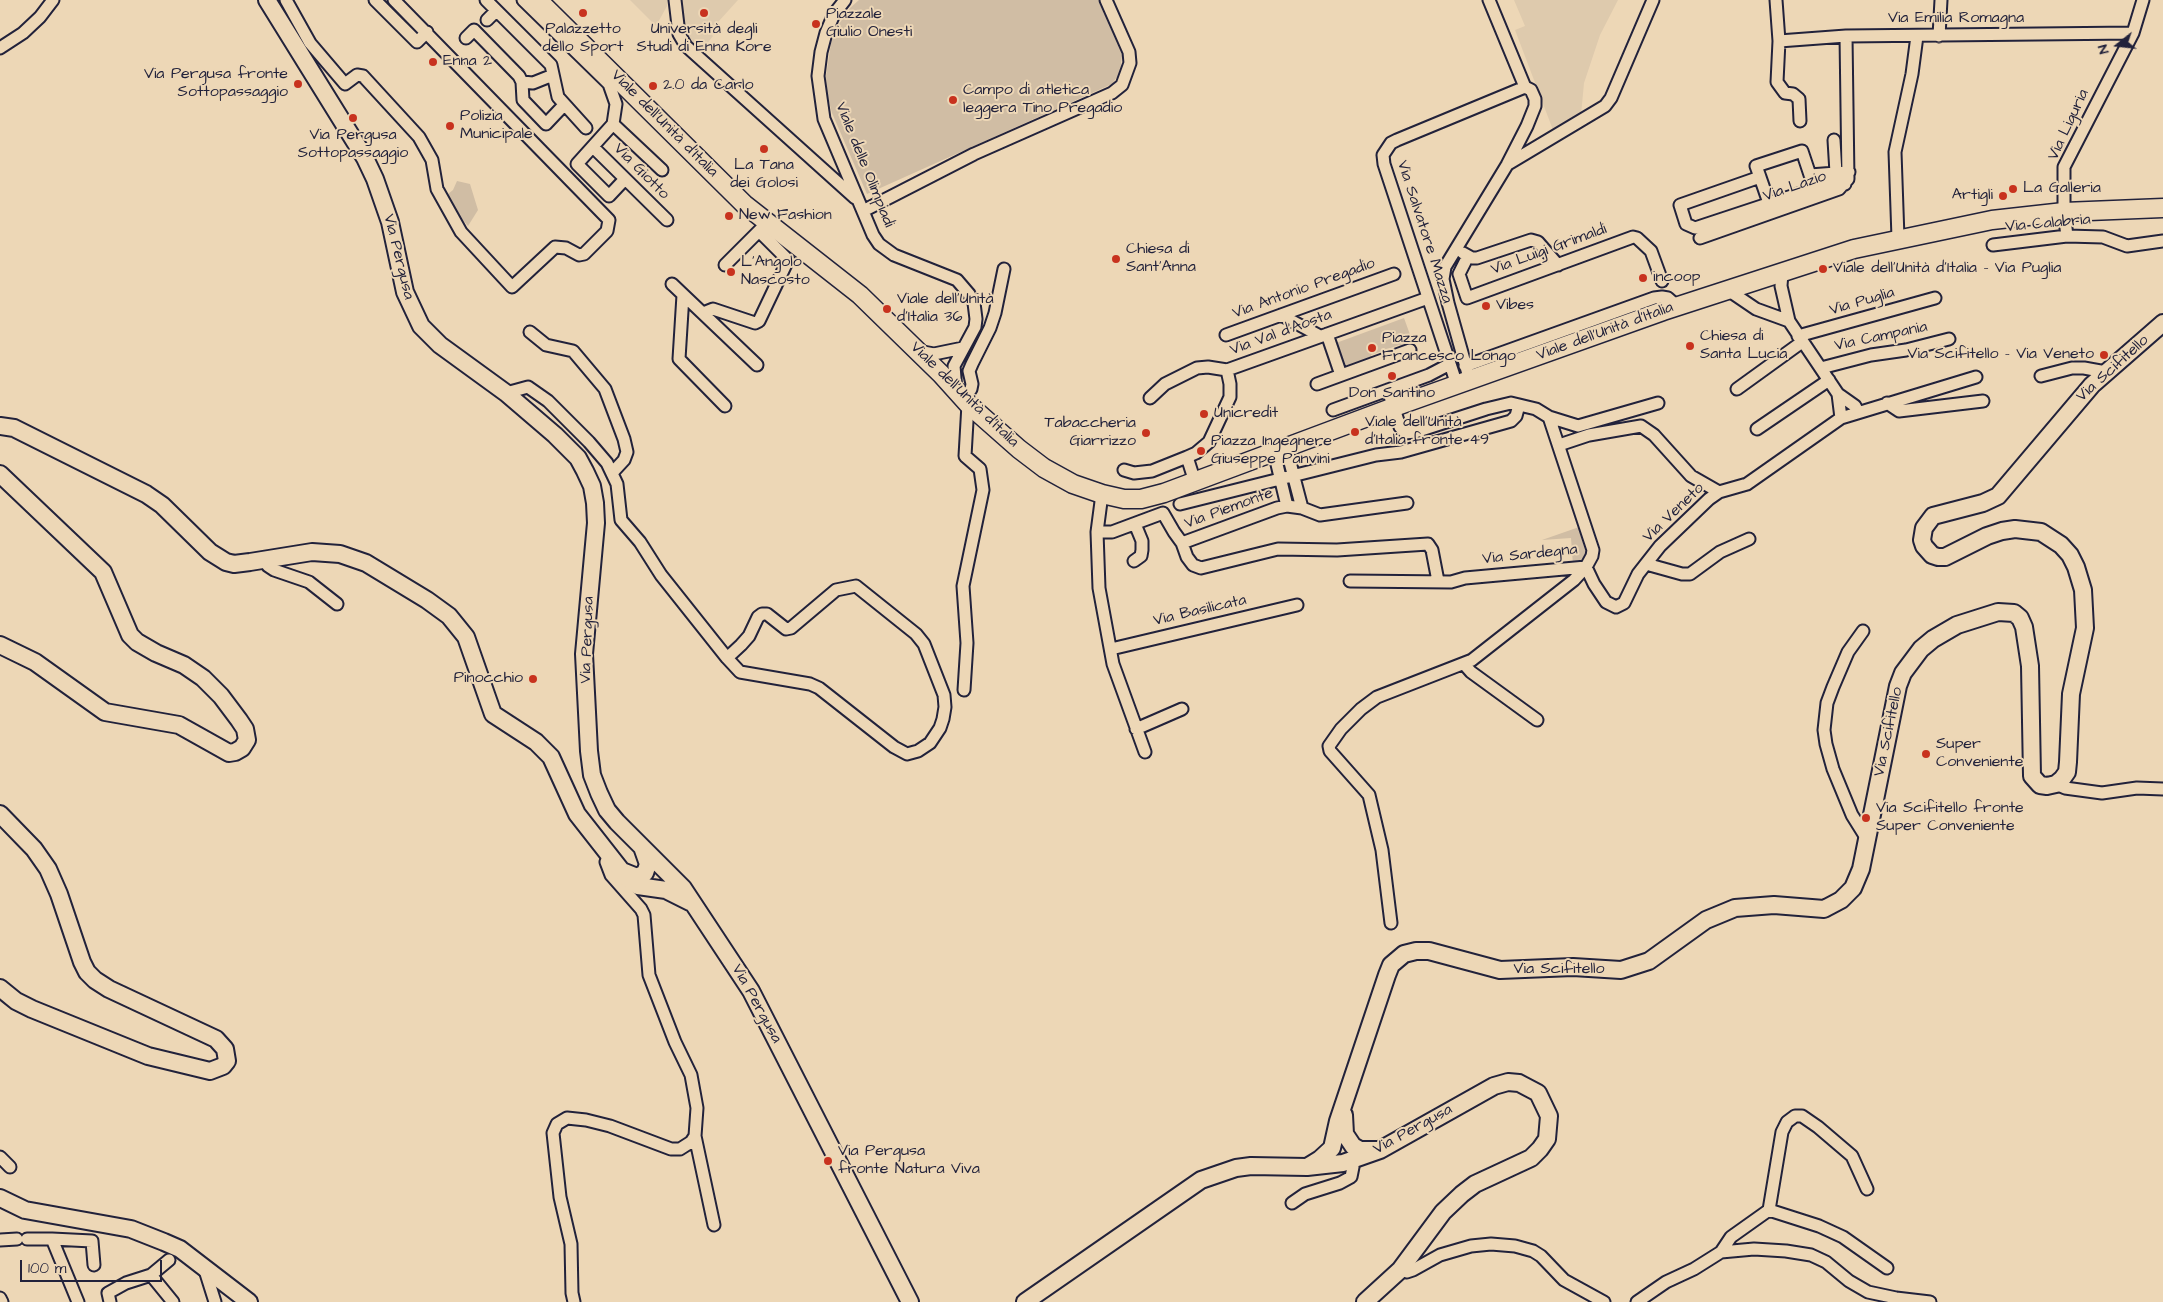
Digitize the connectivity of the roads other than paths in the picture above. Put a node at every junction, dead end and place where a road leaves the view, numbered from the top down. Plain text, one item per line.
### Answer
1 (53, 0) edge
2 (267, 0) edge
3 (286, 0) edge
4 (375, 0) edge
5 (394, 0) edge
6 (486, 0) edge
7 (523, 0) edge
8 (538, 0) edge
9 (675, 0) edge
10 (845, 0) edge
11 (1106, 0) edge
12 (1489, 0) edge
13 (1653, 0) edge
14 (1776, 0) edge
15 (1941, 0) edge
16 (2143, 0) edge
17 (496, 10) junction
18 (487, 20) dead end
19 (427, 32) junction
20 (2133, 33) junction
21 (1846, 36) junction
22 (1917, 36) junction
23 (1939, 36) junction
24 (466, 38) dead end
25 (1779, 41) junction
26 (0, 48) edge
27 (553, 75) junction
28 (522, 82) junction
29 (1525, 87) junction
30 (564, 105) junction
31 (1800, 120) dead end
32 (614, 124) junction
33 (586, 128) dead end
34 (1834, 140) dead end
35 (593, 147) junction
36 (1507, 165) junction
37 (662, 170) dead end
38 (1849, 172) junction
39 (1836, 173) junction
40 (1760, 177) junction
41 (625, 179) junction
42 (1845, 184) junction
43 (2163, 197) edge
44 (1769, 203) junction
45 (861, 206) junction
46 (2163, 208) edge
47 (2064, 212) junction
48 (667, 220) dead end
49 (763, 227) junction
50 (2067, 236) junction
51 (1700, 238) dead end
52 (1898, 238) junction
53 (2163, 242) edge
54 (1993, 245) dead end
55 (1455, 248) junction
56 (1468, 256) junction
57 (1558, 264) junction
58 (725, 265) dead end
59 (1004, 269) dead end
60 (1782, 273) junction
61 (1394, 274) dead end
62 (1662, 281) dead end
63 (672, 284) dead end
64 (1728, 290) junction
65 (683, 295) junction
66 (1428, 298) junction
67 (1935, 298) dead end
68 (703, 313) junction
69 (1281, 315) junction
70 (1790, 321) junction
71 (2163, 323) edge
72 (530, 332) dead end
73 (1226, 335) dead end
74 (1324, 335) junction
75 (1800, 339) junction
76 (1949, 339) dead end
77 (963, 348) junction
78 (1410, 350) dead end
79 (1449, 362) junction
80 (757, 365) dead end
81 (942, 365) junction
82 (1821, 368) junction
83 (1227, 370) junction
84 (1463, 372) junction
85 (2106, 372) junction
86 (1341, 375) junction
87 (2041, 376) dead end
88 (1976, 377) dead end
89 (1829, 380) junction
90 (1317, 384) dead end
91 (1737, 389) dead end
92 (1388, 390) junction
93 (506, 393) junction
94 (1838, 394) junction
95 (963, 398) junction
96 (1150, 398) dead end
97 (1983, 401) dead end
98 (1887, 403) junction
99 (1658, 404) dead end
100 (1519, 405) junction
101 (726, 406) dead end
102 (1394, 408) junction
103 (1334, 410) dead end
104 (1858, 412) junction
105 (1548, 417) junction
106 (1841, 418) junction
107 (0, 426) edge
108 (1757, 430) dead end
109 (1559, 445) junction
110 (1280, 449) junction
111 (1187, 457) junction
112 (1124, 470) dead end
113 (612, 472) junction
114 (0, 474) edge
115 (1294, 474) junction
116 (1281, 479) junction
117 (1195, 482) junction
118 (1719, 492) junction
119 (1102, 494) junction
120 (1407, 503) dead end
121 (1180, 504) dead end
122 (1287, 506) junction
123 (1302, 508) junction
124 (1135, 524) junction
125 (1097, 532) junction
126 (1749, 539) dead end
127 (1182, 543) junction
128 (264, 560) junction
129 (1134, 561) dead end
130 (1646, 564) junction
131 (1586, 567) junction
132 (1350, 581) dead end
133 (1438, 581) junction
134 (337, 604) dead end
135 (1297, 605) dead end
136 (1863, 631) dead end
137 (0, 645) edge
138 (1111, 649) junction
139 (726, 658) junction
140 (1464, 664) junction
141 (964, 690) dead end
142 (1182, 709) dead end
143 (1537, 720) dead end
144 (1136, 729) junction
145 (1145, 752) dead end
146 (2056, 784) junction
147 (2163, 789) edge
148 (0, 814) edge
149 (1867, 839) junction
150 (642, 846) junction
151 (609, 855) junction
152 (670, 873) junction
153 (630, 874) junction
154 (653, 888) junction
155 (695, 905) junction
156 (1391, 923) dead end
157 (0, 988) edge
158 (695, 1136) junction
159 (1340, 1138) junction
160 (1380, 1150) junction
161 (0, 1157) edge
162 (1347, 1161) junction
163 (10, 1167) dead end
164 (1307, 1167) junction
165 (1867, 1188) dead end
166 (0, 1198) edge
167 (1292, 1203) dead end
168 (1769, 1210) junction
169 (714, 1225) dead end
170 (52, 1238) junction
171 (0, 1240) edge
172 (1721, 1252) junction
173 (169, 1260) dead end
174 (94, 1265) dead end
175 (204, 1267) junction
176 (1887, 1268) dead end
177 (1400, 1270) junction
178 (150, 1275) junction
179 (0, 1298) edge
180 (2, 1302) edge
181 (78, 1302) edge
182 (110, 1302) edge
183 (173, 1302) edge
184 (215, 1302) edge
185 (249, 1302) edge
186 (574, 1302) edge
187 (910, 1302) edge
188 (1025, 1302) edge
189 (1366, 1302) edge
190 (1604, 1302) edge
191 (1637, 1302) edge
192 (1930, 1302) edge

1 - 26 street
2 - 93 main road, Via Pergusa
3 - 19 street
4 - 19 street
5 - 19 street
6 - 17 street
7 - 32 street
8 - 49 main road, Viale dell'Unità d'Italia
9 - 45 street
10 - 45 street, Viale delle Olimpiadi
11 - 45 street
12 - 29 street
13 - 36 street
14 - 25 street
15 - 23 street
16 - 20 street, Via Liguria
17 - 18 street
17 - 27 street
20 - 23 street, Via Emilia Romagna
20 - 47 street, Via Liguria
21 - 22 street, Via Emilia Romagna
21 - 25 street, Via Emilia Romagna
21 - 38 street, Via Lazio
22 - 23 street, Via Emilia Romagna
22 - 52 street
24 - 28 street
25 - 31 street
27 - 28 street
27 - 30 street
28 - 30 street
29 - 36 street
29 - 66 street, Via Salvatore Mazza
30 - 33 street
32 - 35 street
32 - 37 street
34 - 39 street
35 - 41 street, Via Giotto
35 - 41 street
36 - 55 street
38 - 39 street
38 - 42 street, Via Lazio
39 - 40 street
40 - 44 street
40 - 44 street
41 - 48 street, Via Giotto
42 - 44 street
42 - 51 street, Via Lazio
43 - 47 main road, Viale dell'Unità d'Italia
45 - 77 street, Viale delle Olimpiadi
46 - 47 main road, Viale dell'Unità d'Italia
47 - 50 street, Via Liguria
47 - 52 main road, Viale dell'Unità d'Italia
49 - 58 street
49 - 68 street
49 - 81 main road, Viale dell'Unità d'Italia
50 - 53 street, Via Calabria
50 - 54 street, Via Calabria
52 - 60 main road, Viale dell'Unità d'Italia
55 - 56 street
55 - 84 street
56 - 57 street
56 - 57 street, Via Luigi Grimaldi
57 - 62 street, Via Luigi Grimaldi
59 - 95 street
60 - 64 main road, Viale dell'Unità d'Italia
60 - 70 street
61 - 69 street, Via Antonio Pregadio
63 - 65 street
64 - 70 street
64 - 84 main road, Viale dell'Unità d'Italia
65 - 68 street
65 - 101 street
66 - 74 street, Via Val d'Aosta
66 - 79 street, Via Salvatore Mazza
67 - 75 street, Via Puglia
68 - 80 street
69 - 73 street, Via Antonio Pregadio
69 - 74 street
70 - 75 street
71 - 85 main road, Via Scifitello
72 - 113 street
74 - 83 street, Via Val d'Aosta
74 - 86 street
75 - 82 street
75 - 91 street, Via Puglia
76 - 82 street, Via Campania
77 - 81 street, Viale delle Olimpiadi
77 - 81 street
78 - 86 street
79 - 84 street, Via Salvatore Mazza
79 - 84 street
79 - 92 street
81 - 95 main road, Viale dell'Unità d'Italia
82 - 89 street
83 - 96 street, Via Val d'Aosta
83 - 111 street
84 - 102 main road, Viale dell'Unità d'Italia
85 - 87 street
85 - 146 main road, Via Scifitello
86 - 90 street
88 - 98 street, Via Veneto
89 - 94 street
89 - 108 street
92 - 102 street
92 - 103 street
93 - 113 street
93 - 150 main road, Via Pergusa
94 - 104 street
94 - 106 street
95 - 119 main road, Viale dell'Unità d'Italia
95 - 141 street
97 - 98 street
98 - 104 street, Via Veneto
99 - 105 street
100 - 102 street
100 - 105 street
100 - 115 street
102 - 110 main road, Viale dell'Unità d'Italia
104 - 106 street, Via Veneto
105 - 109 street, Via Sardegna
106 - 118 street, Via Veneto
107 - 128 main road
109 - 118 street
109 - 131 street, Via Sardegna
110 - 115 street
110 - 116 street
110 - 117 main road, Viale dell'Unità d'Italia
111 - 112 street
111 - 117 street
113 - 139 street
114 - 137 main road
115 - 116 street, Via Piemonte
115 - 123 street
116 - 121 street, Via Piemonte
116 - 122 street
117 - 119 main road, Viale dell'Unità d'Italia
118 - 130 street, Via Veneto
119 - 125 street
120 - 123 street, Via Piemonte
122 - 123 street, Via Piemonte
122 - 127 street, Via Piemonte
124 - 125 street
124 - 127 street
124 - 129 street
125 - 138 street
126 - 130 street
127 - 133 street, Via Piemonte
128 - 134 street
128 - 151 main road
130 - 131 street, Via Veneto
131 - 133 street, Via Sardegna
131 - 140 street
132 - 133 street, Via Sardegna
135 - 138 street, Via Basilicata
136 - 149 street
138 - 144 street
139 - 139 street
140 - 143 street
140 - 156 street
142 - 144 street
144 - 145 street
146 - 147 street
146 - 149 main road, Via Scifitello
148 - 157 main road
149 - 159 main road, Via Scifitello
150 - 152 main road, Via Pergusa
150 - 153 main road
151 - 153 main road
151 - 158 street
152 - 153 main road
152 - 154 main road
152 - 155 main road, Via Pergusa
153 - 154 main road
154 - 155 main road
155 - 187 main road, Via Pergusa
158 - 169 street
158 - 186 street
159 - 160 main road
159 - 162 main road
159 - 164 main road
160 - 162 main road, Via Pergusa
160 - 177 main road, Via Pergusa
161 - 163 street
162 - 164 main road, Via Pergusa
162 - 167 street
164 - 188 main road, Via Pergusa
165 - 168 street
166 - 175 main road
168 - 172 street
168 - 176 street
170 - 171 street
170 - 174 street
170 - 181 street
172 - 191 street
172 - 192 street
173 - 178 street
175 - 184 street
175 - 185 main road
177 - 189 main road, Via Pergusa
177 - 190 street
178 - 182 street
178 - 183 street
179 - 180 street

